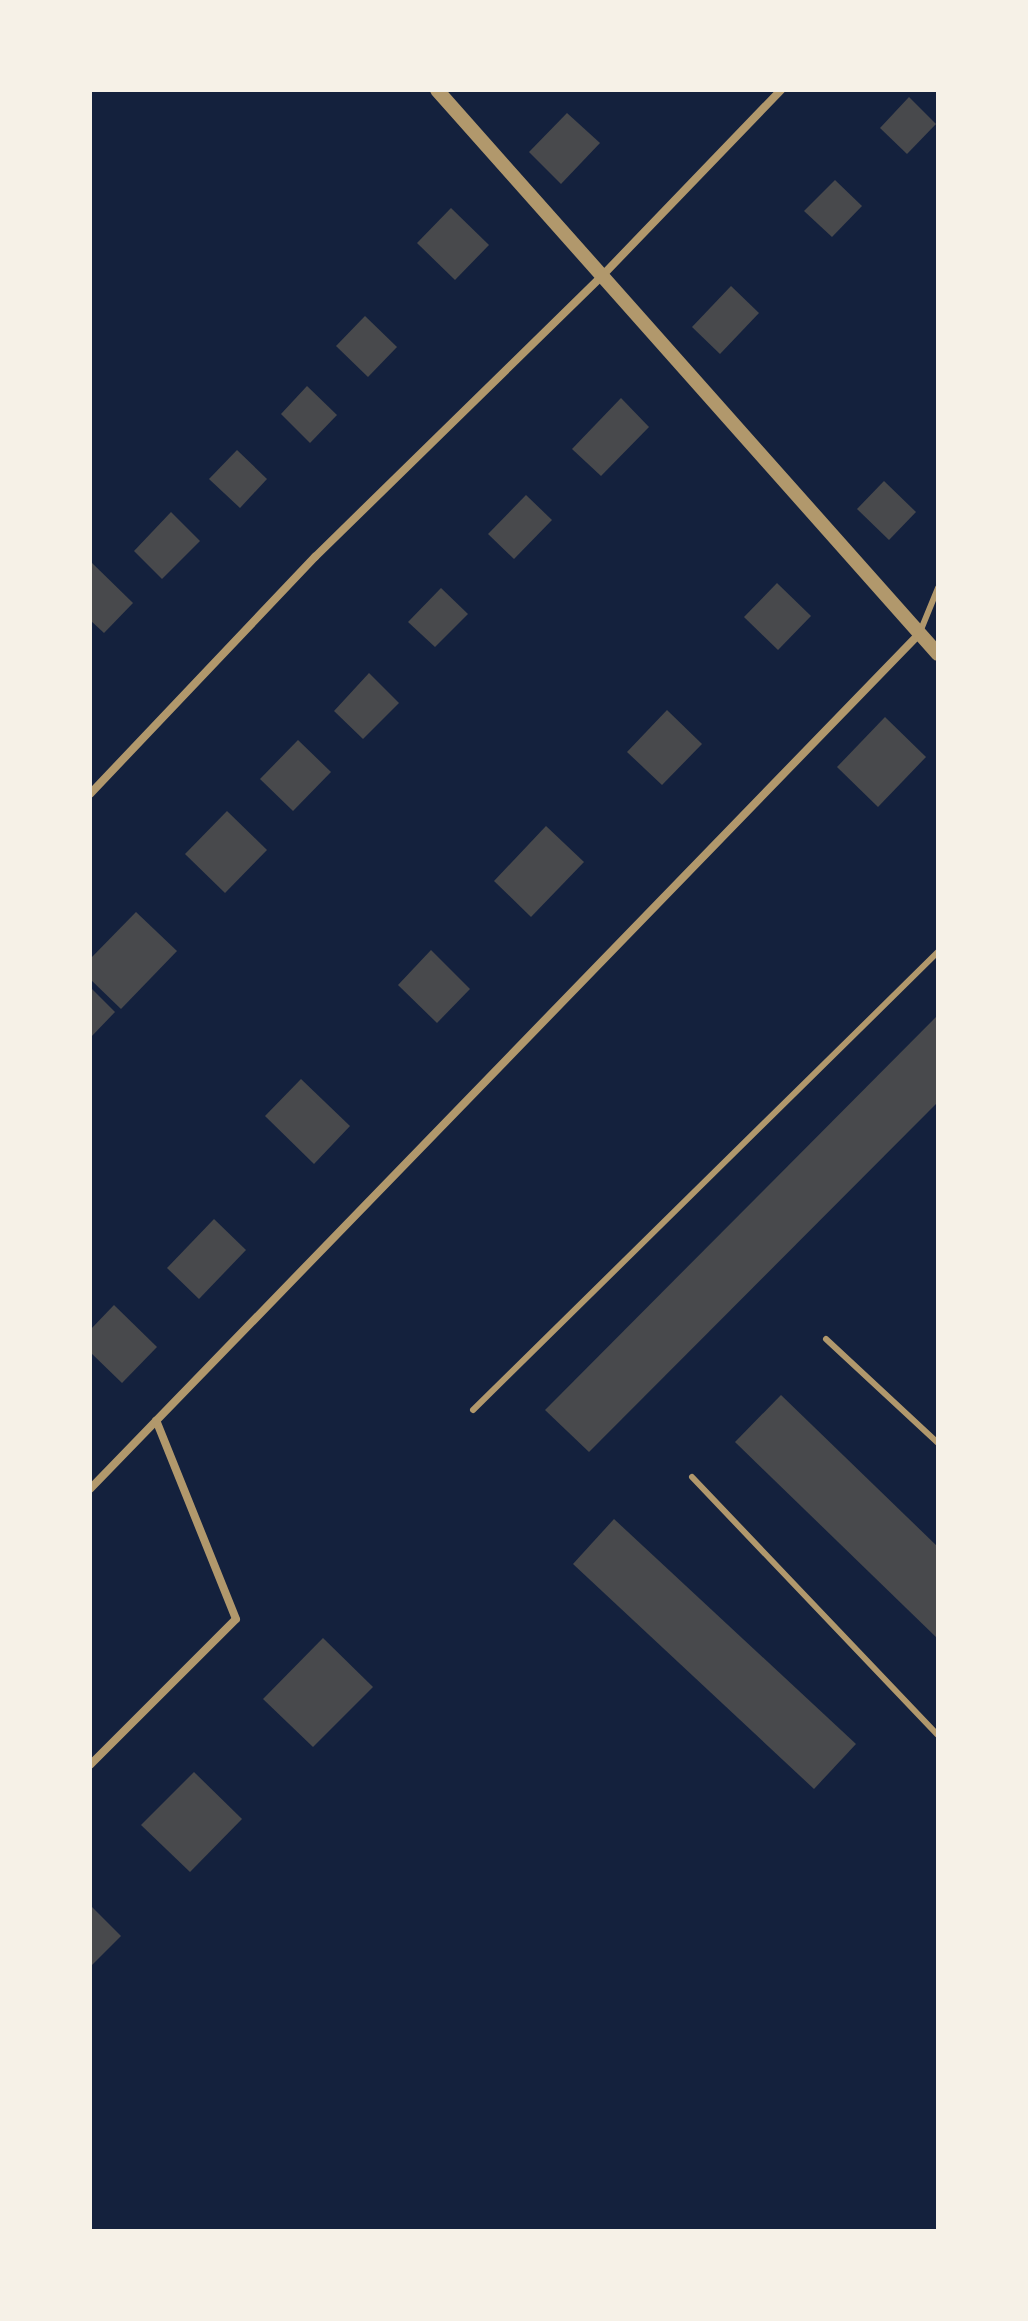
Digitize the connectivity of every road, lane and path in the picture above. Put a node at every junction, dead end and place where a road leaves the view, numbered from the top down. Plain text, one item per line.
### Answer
1 (437, 90) edge
2 (781, 90) edge
3 (601, 277) junction
4 (938, 588) edge
5 (920, 632) junction
6 (938, 654) edge
7 (90, 794) edge
8 (938, 952) edge
9 (826, 1339) dead end
10 (473, 1410) dead end
11 (156, 1420) junction
12 (938, 1443) edge
13 (692, 1477) dead end
14 (90, 1489) edge
15 (938, 1735) edge
16 (90, 1765) edge

1 - 3 street
2 - 3 street
3 - 5 street
3 - 7 street
4 - 5 lane
5 - 6 street
5 - 11 street
8 - 10 lane
9 - 12 lane
11 - 14 street
11 - 16 street
13 - 15 lane

